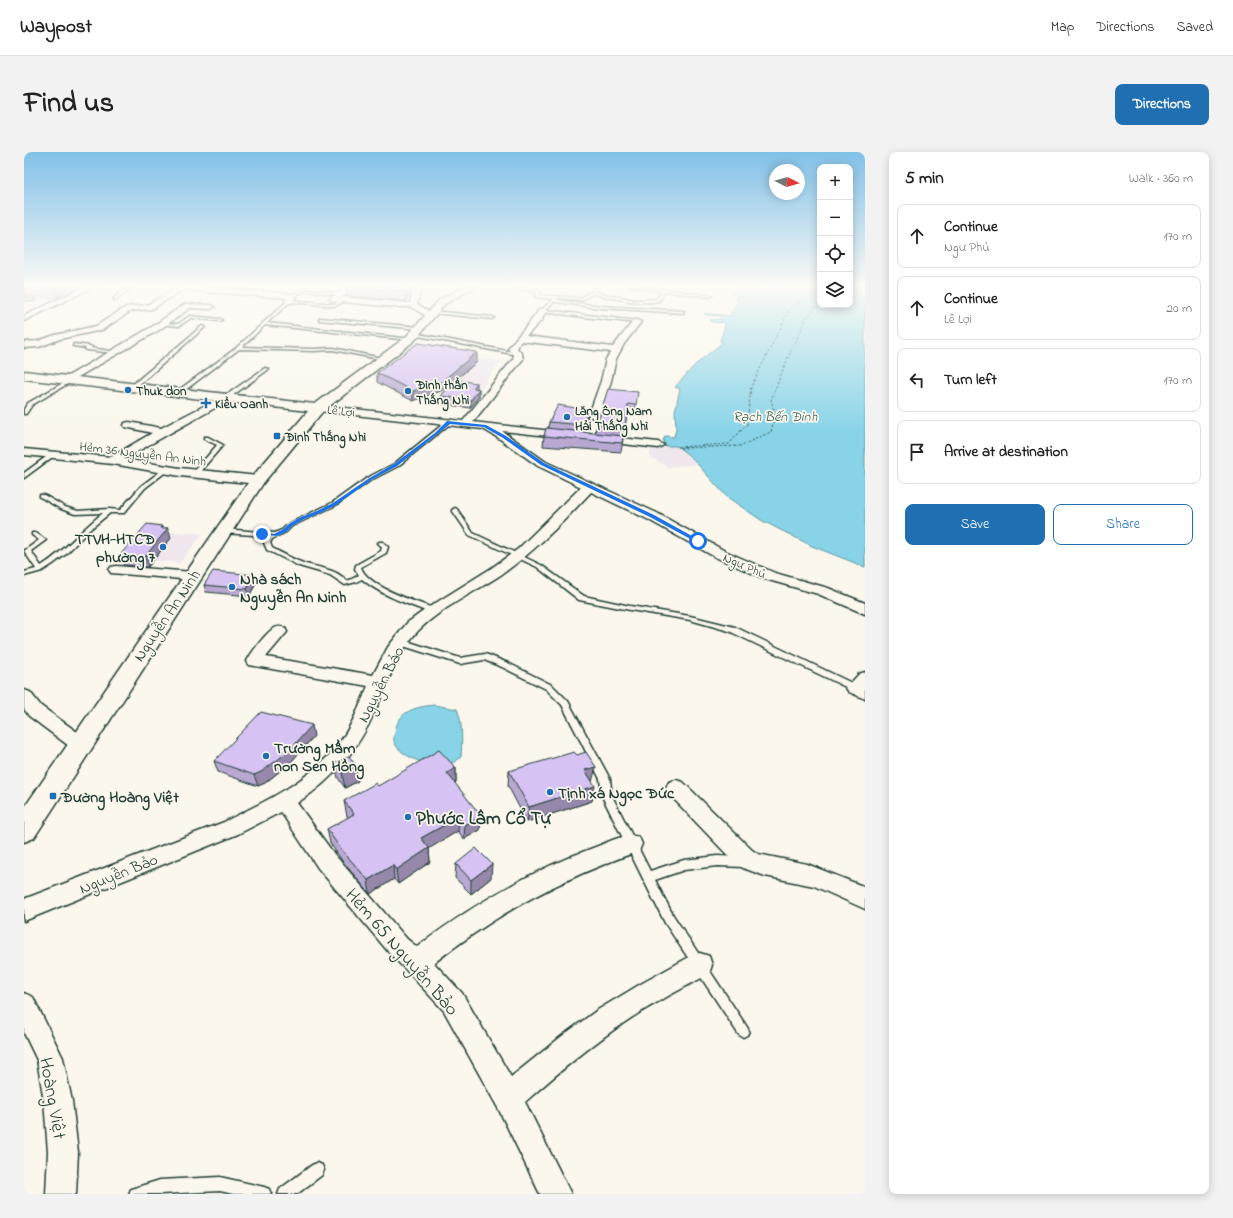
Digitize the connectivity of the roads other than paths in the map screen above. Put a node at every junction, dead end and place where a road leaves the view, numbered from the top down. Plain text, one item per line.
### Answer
1 (414, 334) edge
2 (69, 335) edge
3 (143, 335) edge
4 (194, 335) edge
5 (253, 335) edge
6 (417, 335) edge
7 (522, 335) edge
8 (627, 335) edge
9 (519, 338) junction
10 (24, 345) edge
11 (74, 345) dead end
12 (238, 348) junction
13 (617, 350) junction
14 (114, 352) junction
15 (518, 354) junction
16 (384, 359) junction
17 (267, 369) dead end
18 (25, 376) edge
19 (70, 380) junction
20 (133, 387) junction
21 (178, 393) junction
22 (227, 398) junction
23 (24, 404) edge
24 (30, 404) junction
25 (318, 408) junction
26 (24, 413) edge
27 (449, 422) junction
28 (466, 424) junction
29 (129, 425) dead end
30 (485, 426) junction
31 (162, 432) junction
32 (587, 437) junction
33 (206, 438) dead end
34 (658, 445) dead end
35 (24, 452) edge
36 (52, 455) junction
37 (113, 461) junction
38 (165, 470) junction
39 (195, 474) junction
40 (24, 476) edge
41 (258, 480) junction
42 (590, 486) junction
43 (42, 496) dead end
44 (456, 510) dead end
45 (109, 512) junction
46 (223, 531) junction
47 (34, 534) dead end
48 (275, 535) junction
49 (381, 543) dead end
50 (519, 555) junction
51 (40, 570) junction
52 (116, 570) dead end
53 (24, 574) edge
54 (193, 576) junction
55 (362, 576) junction
56 (865, 609) edge
57 (433, 611) junction
58 (280, 632) dead end
59 (400, 642) junction
60 (378, 682) junction
61 (862, 687) edge
62 (24, 696) edge
63 (80, 744) junction
64 (676, 788) dead end
65 (284, 800) junction
66 (24, 830) edge
67 (631, 844) junction
68 (753, 863) junction
69 (648, 877) junction
70 (865, 898) edge
71 (24, 910) edge
72 (416, 962) junction
73 (700, 965) junction
74 (24, 1006) edge
75 (744, 1030) dead end
76 (508, 1098) junction
77 (318, 1170) dead end
78 (61, 1194) edge
79 (136, 1194) edge
80 (264, 1194) edge
81 (285, 1194) edge
82 (556, 1194) edge

1 - 16 main road, Nguyễn An Ninh
2 - 10 street
3 - 14 street
4 - 20 lane
5 - 12 lane
6 - 15 lane
7 - 9 street
8 - 13 street
9 - 13 street
9 - 15 street
11 - 14 lane
12 - 16 lane
12 - 21 lane
13 - 32 street
14 - 19 street
15 - 28 street
16 - 25 main road, Nguyễn An Ninh
17 - 22 lane
18 - 19 main road, Lê Lợi
19 - 20 main road, Lê Lợi
19 - 24 lane
20 - 21 main road, Lê Lợi
21 - 22 main road, Lê Lợi
22 - 25 main road, Lê Lợi
22 - 31 street
23 - 24 lane
24 - 26 lane
25 - 27 street, Lê Lợi
25 - 41 main road, Nguyễn An Ninh
27 - 28 street, Lê Lợi
27 - 48 lane
28 - 30 street, Lê Lợi
29 - 31 street
30 - 32 street, Lê Lợi
30 - 42 street, Ngư Phủ
31 - 37 street
32 - 34 street, Lê Lợi
33 - 39 lane
35 - 36 street, Hẻm 36 Nguyễn An Ninh
36 - 37 street, Hẻm 36 Nguyễn An Ninh
36 - 40 lane
37 - 38 street, Hẻm 36 Nguyễn An Ninh
38 - 39 street, Hẻm 36 Nguyễn An Ninh
38 - 45 lane
39 - 41 street, Hẻm 36 Nguyễn An Ninh
41 - 46 main road, Nguyễn An Ninh
42 - 50 street, Nguyễn Bảo
42 - 56 street, Ngư Phủ
43 - 45 lane
44 - 50 lane
45 - 51 lane
46 - 48 lane
46 - 54 main road, Nguyễn An Ninh
47 - 51 lane
48 - 55 lane
49 - 55 lane
50 - 57 street, Nguyễn Bảo
50 - 61 lane
51 - 53 lane
52 - 54 street
54 - 63 main road, Nguyễn An Ninh
55 - 57 lane
57 - 59 street, Nguyễn Bảo
58 - 60 street
59 - 60 street, Nguyễn Bảo
59 - 67 lane
60 - 65 street, Nguyễn Bảo
62 - 63 street
63 - 66 main road, Nguyễn An Ninh
64 - 68 street
65 - 71 street, Nguyễn Bảo
65 - 72 street, Hẻm 65 Nguyễn Bảo
67 - 69 lane
67 - 72 street
68 - 69 lane
68 - 70 street
69 - 73 lane
72 - 76 street, Hẻm 65 Nguyễn Bảo
73 - 75 lane
73 - 76 street
74 - 78 street, Hoàng Việt
76 - 82 street, Hẻm 65 Nguyễn Bảo
77 - 81 lane
79 - 80 lane

